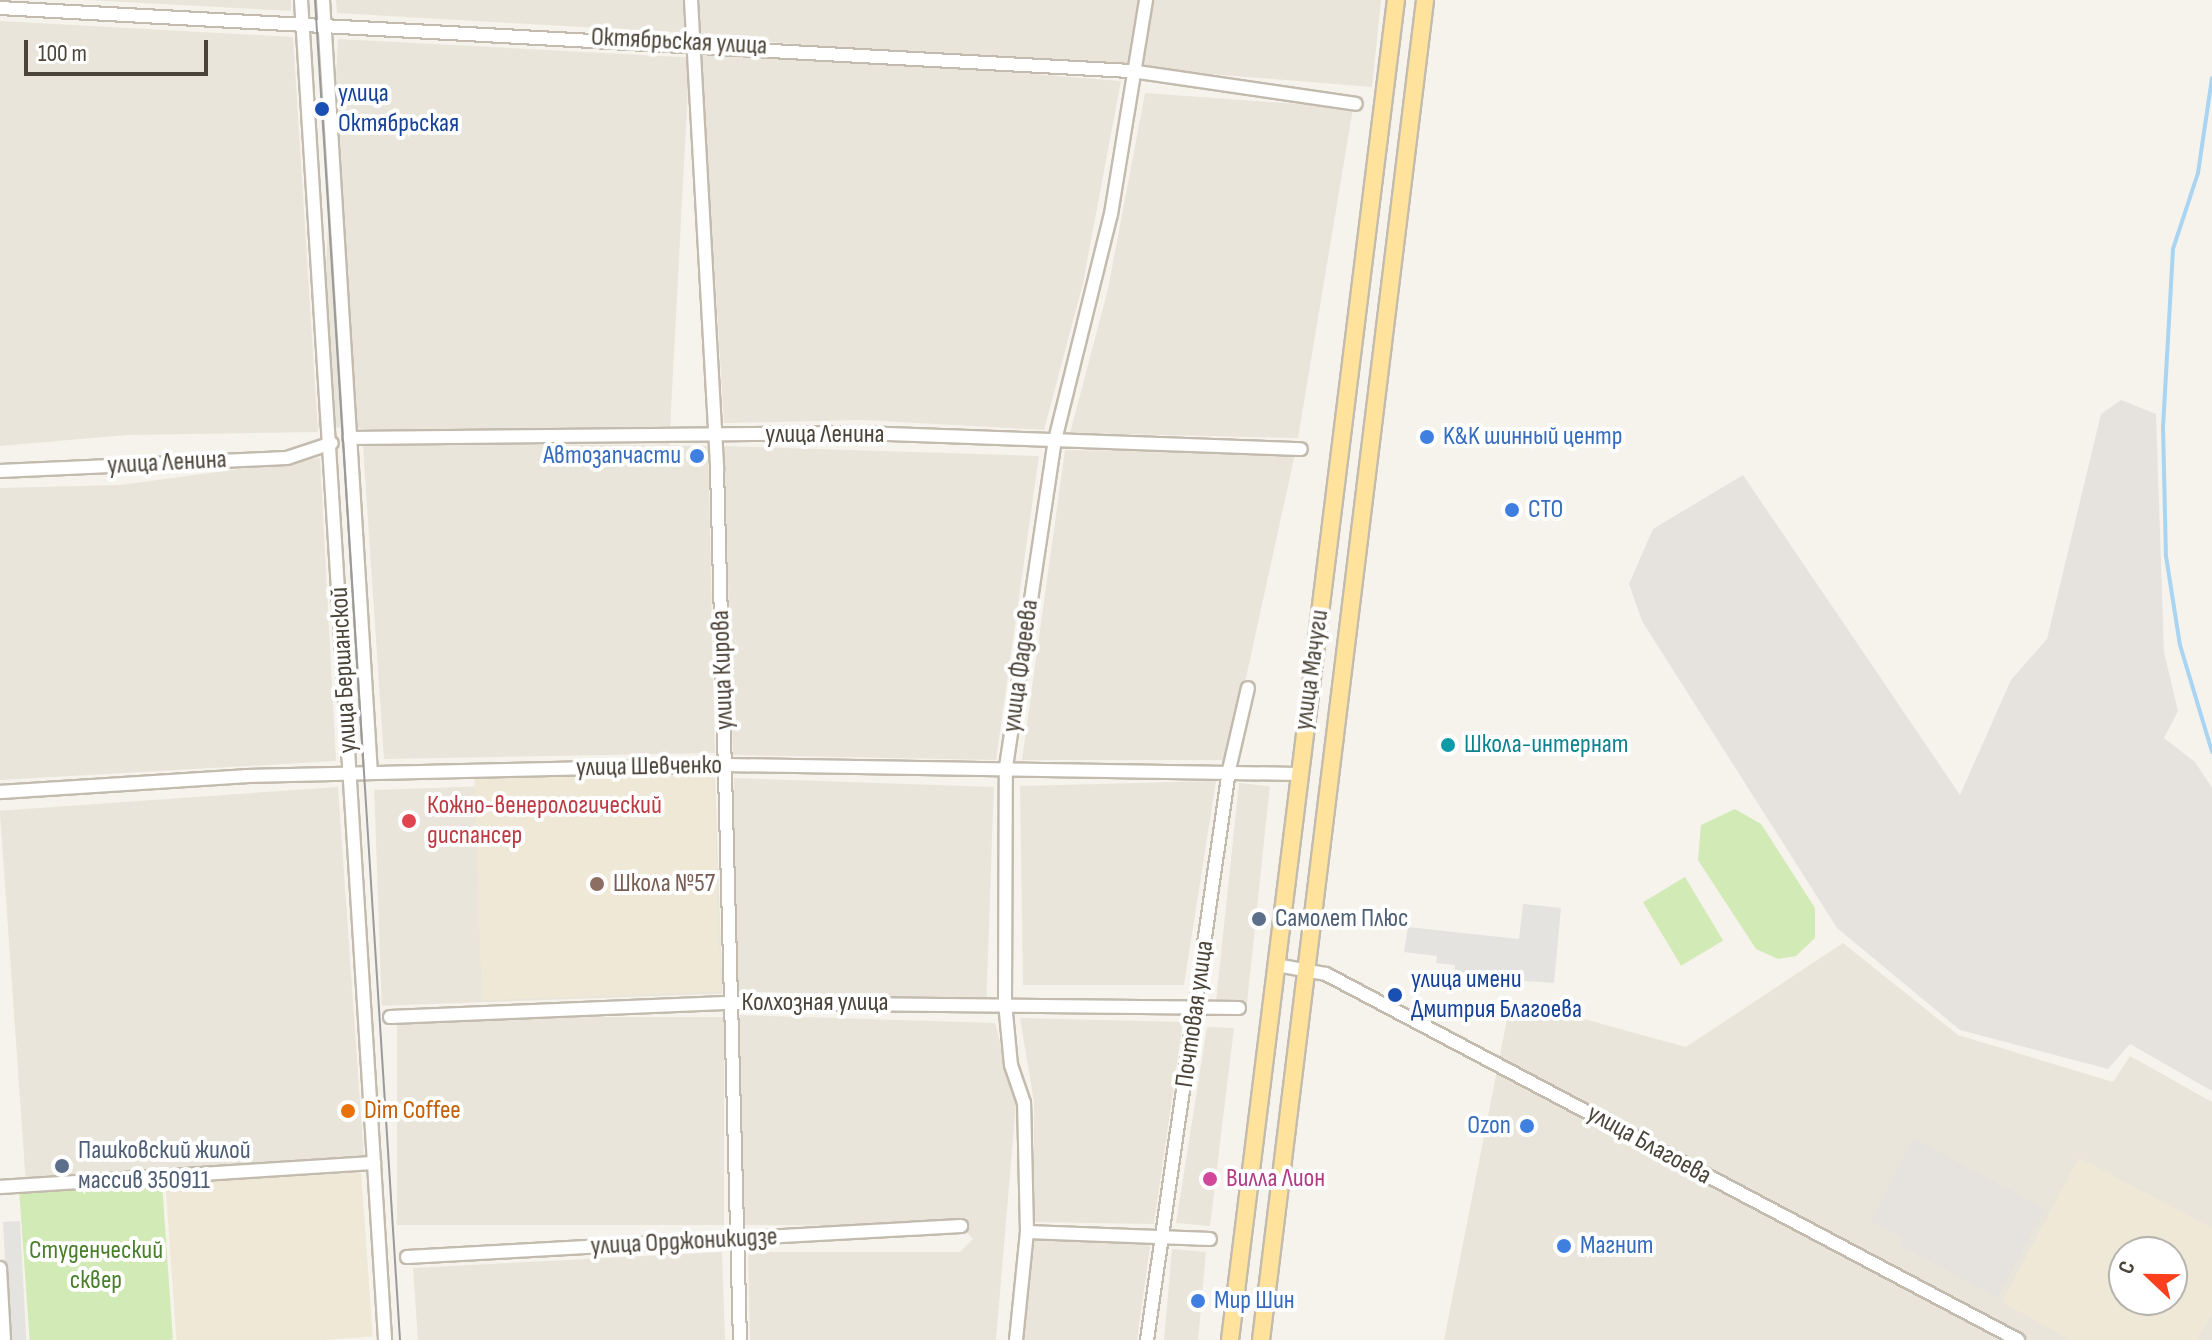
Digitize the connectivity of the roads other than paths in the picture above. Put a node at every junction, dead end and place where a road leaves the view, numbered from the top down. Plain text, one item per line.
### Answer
1 (301, 0) edge
2 (323, 0) edge
3 (691, 0) edge
4 (1146, 0) edge
5 (1396, 0) edge
6 (1425, 0) edge
7 (0, 8) edge
8 (303, 23) junction
9 (324, 25) junction
10 (693, 41) junction
11 (1131, 71) junction
12 (1356, 104) dead end
13 (716, 435) junction
14 (349, 438) junction
15 (332, 443) junction
16 (1054, 444) junction
17 (1301, 449) dead end
18 (0, 471) edge
19 (1318, 623) junction
20 (1350, 624) junction
21 (1248, 688) dead end
22 (726, 765) junction
23 (1006, 767) junction
24 (1229, 770) junction
25 (371, 773) junction
26 (350, 774) junction
27 (1298, 774) junction
28 (0, 792) edge
29 (1276, 965) junction
30 (1308, 968) junction
31 (1198, 1002) junction
32 (731, 1003) junction
33 (1005, 1003) junction
34 (1239, 1008) dead end
35 (390, 1017) dead end
36 (374, 1163) junction
37 (0, 1187) edge
38 (961, 1226) dead end
39 (1027, 1232) junction
40 (1161, 1235) junction
41 (736, 1239) junction
42 (1210, 1239) dead end
43 (407, 1257) dead end
44 (0, 1277) edge
45 (4, 1340) edge
46 (385, 1340) edge
47 (740, 1340) edge
48 (1016, 1340) edge
49 (1147, 1340) edge
50 (1230, 1340) edge
51 (1261, 1340) edge
52 (2018, 1340) edge

1 - 8 street, улица Бершанской
2 - 9 street, улица Бершанской
3 - 10 street, улица Кирова
4 - 11 street, улица Фадеева
5 - 19 main road, улица Мачуги
6 - 20 main road, улица Мачуги
7 - 8 street, Октябрьская улица
8 - 9 street, Октябрьская улица
8 - 15 street, улица Бершанской
9 - 10 street, Октябрьская улица
9 - 14 street, улица Бершанской
10 - 11 street, Октябрьская улица
10 - 13 street, улица Кирова
11 - 12 street, Октябрьская улица
11 - 16 street, улица Фадеева
13 - 14 street, улица Ленина
13 - 16 street, улица Ленина
13 - 22 street, улица Кирова
14 - 25 street, улица Бершанской
15 - 18 street, улица Ленина
15 - 26 street, улица Бершанской
16 - 17 street, улица Ленина
16 - 23 street, улица Фадеева
19 - 20 main road
19 - 27 main road, улица Мачуги
20 - 30 main road, улица Мачуги
21 - 24 street, Почтовая улица
22 - 23 street, улица Шевченко
22 - 25 street, улица Шевченко
22 - 32 street, улица Кирова
23 - 24 street, улица Шевченко
23 - 33 street, улица Фадеева
24 - 27 street, улица Шевченко
24 - 31 street, Почтовая улица
25 - 26 street, улица Шевченко
26 - 28 street, улица Шевченко
26 - 36 street, улица Бершанской
27 - 29 main road, улица Мачуги
29 - 30 street, улица Благоева
29 - 50 main road, улица Мачуги
30 - 51 main road, улица Мачуги
30 - 52 street, улица Благоева
31 - 33 street, Колхозная улица
31 - 34 street, Колхозная улица
31 - 40 street, Почтовая улица
32 - 33 street, Колхозная улица
32 - 35 street, Колхозная улица
32 - 41 street, улица Кирова
33 - 39 street, улица Фадеева
36 - 37 street
36 - 46 street, улица Бершанской
38 - 41 street, улица Орджоникидзе
39 - 40 street
39 - 48 street, улица Фадеева
40 - 42 street
40 - 49 street, Почтовая улица
41 - 43 street, улица Орджоникидзе
41 - 47 street, улица Кирова
44 - 45 street

